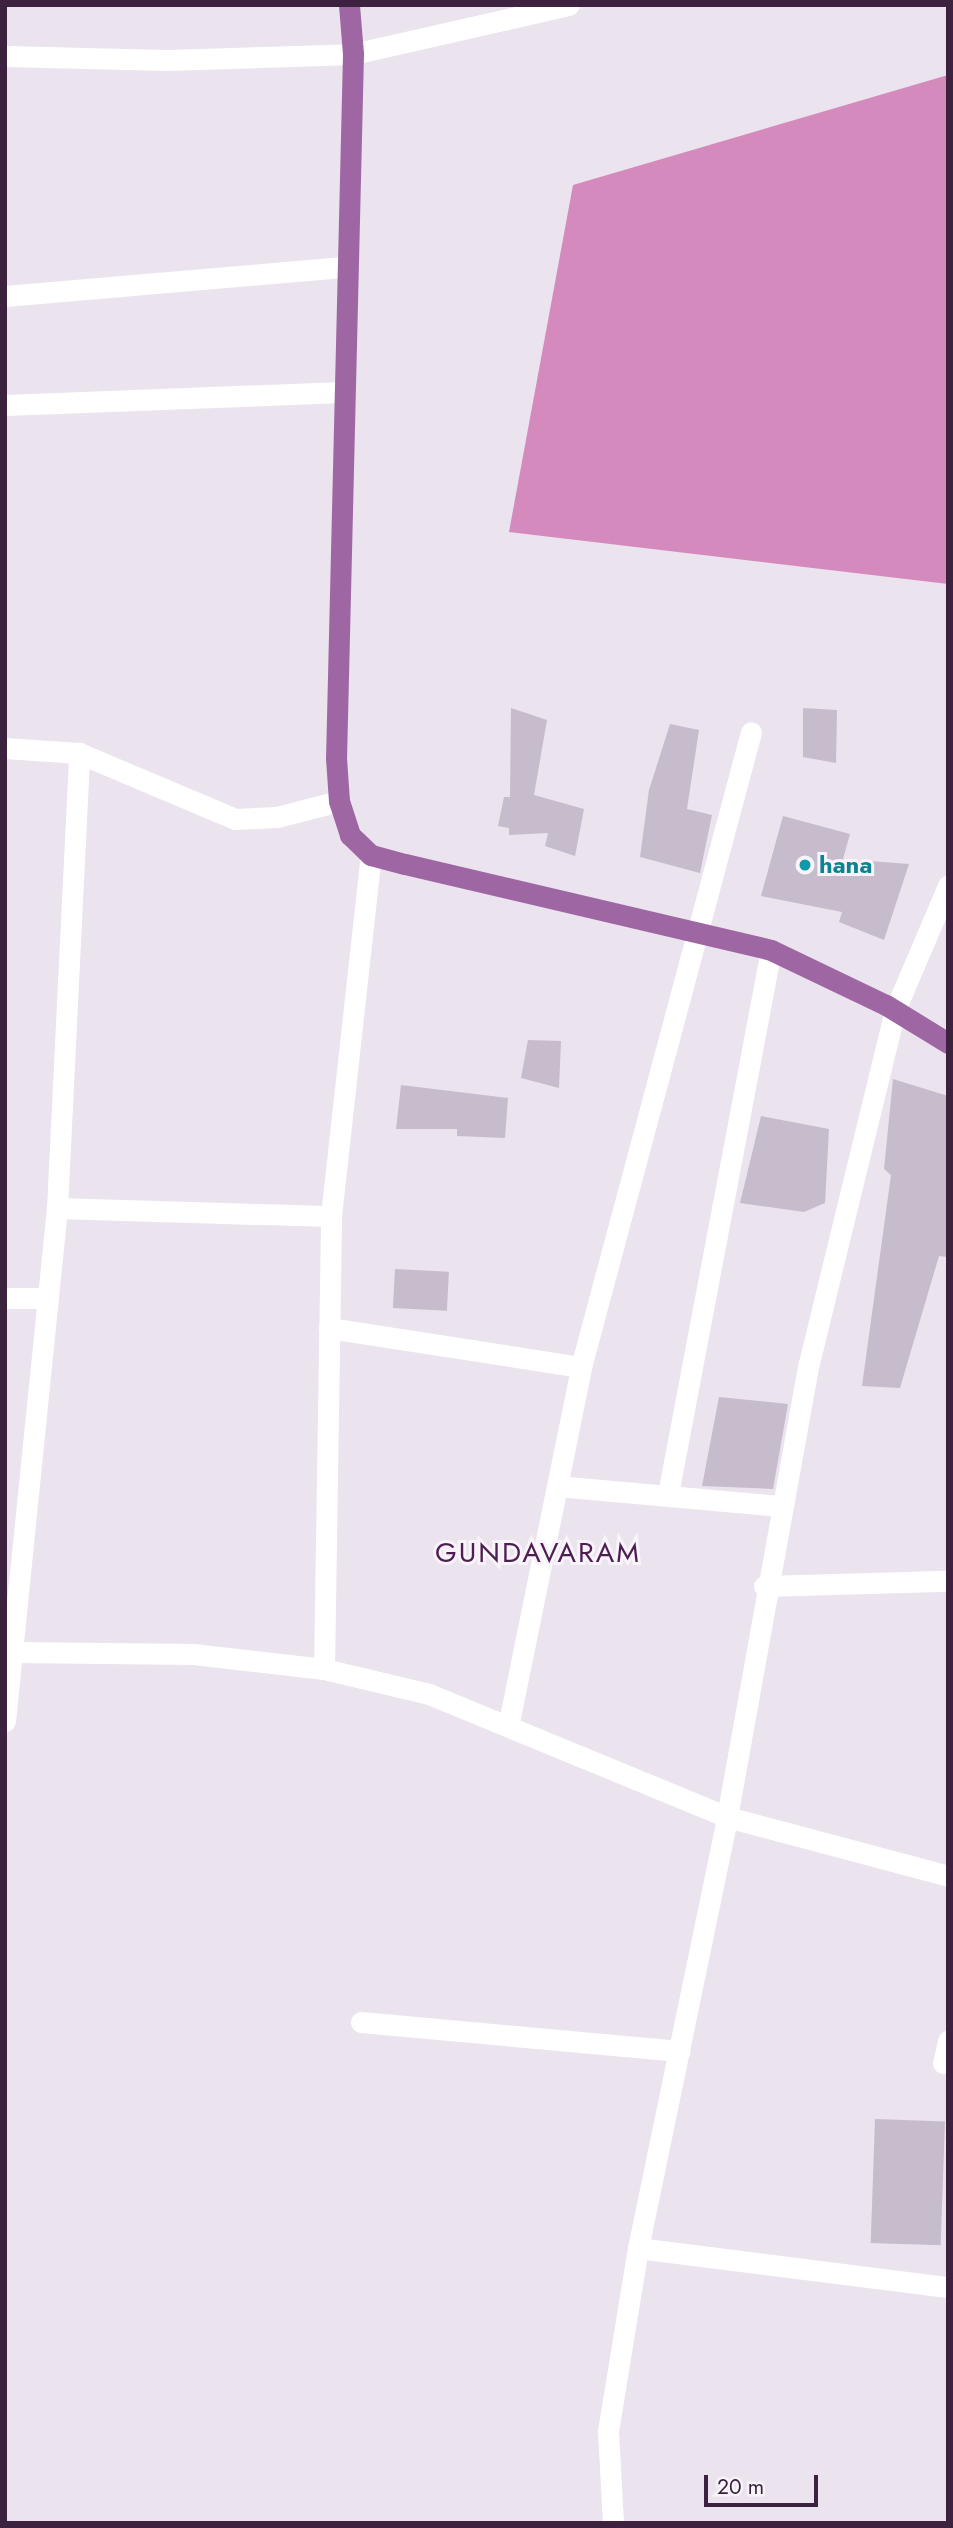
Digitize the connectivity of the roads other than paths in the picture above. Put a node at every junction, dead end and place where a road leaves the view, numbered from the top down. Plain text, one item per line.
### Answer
1 (349, 5) edge
2 (569, 5) edge
3 (353, 54) junction
4 (5, 56) edge
5 (346, 267) junction
6 (5, 296) edge
7 (343, 392) junction
8 (5, 405) edge
9 (751, 732) dead end
10 (5, 747) edge
11 (79, 753) junction
12 (339, 801) junction
13 (371, 855) junction
14 (948, 886) edge
15 (695, 930) junction
16 (771, 950) junction
17 (895, 1010) junction
18 (948, 1043) edge
19 (57, 1208) junction
20 (331, 1216) junction
21 (5, 1298) edge
22 (48, 1298) junction
23 (329, 1328) junction
24 (582, 1367) junction
25 (557, 1486) junction
26 (667, 1494) junction
27 (781, 1506) junction
28 (948, 1581) edge
29 (764, 1586) junction
30 (12, 1652) junction
31 (324, 1669) junction
32 (5, 1721) edge
33 (509, 1722) junction
34 (727, 1817) junction
35 (948, 1876) edge
36 (361, 2022) dead end
37 (948, 2041) edge
38 (680, 2051) junction
39 (943, 2063) dead end
40 (638, 2248) junction
41 (948, 2287) edge
42 (613, 2523) edge

1 - 3 main road
2 - 3 street
3 - 4 street
3 - 5 main road
5 - 6 street
5 - 7 main road
7 - 8 street
7 - 12 main road
9 - 15 street
10 - 11 street
11 - 12 street
11 - 19 street
12 - 13 main road
13 - 15 main road
13 - 20 street
14 - 17 street
15 - 16 main road
15 - 24 street
16 - 17 main road
16 - 26 street
17 - 18 main road
17 - 27 street
19 - 20 street
19 - 22 street
20 - 23 street
21 - 22 street
22 - 30 street
23 - 24 street
23 - 31 street
24 - 25 street
25 - 26 street
25 - 33 street
26 - 27 street
27 - 29 street
28 - 29 street
29 - 34 street
30 - 31 street
30 - 32 street
31 - 33 street
33 - 34 street
34 - 35 street
34 - 38 street
36 - 38 street
37 - 39 street
38 - 40 street
40 - 41 street
40 - 42 street

